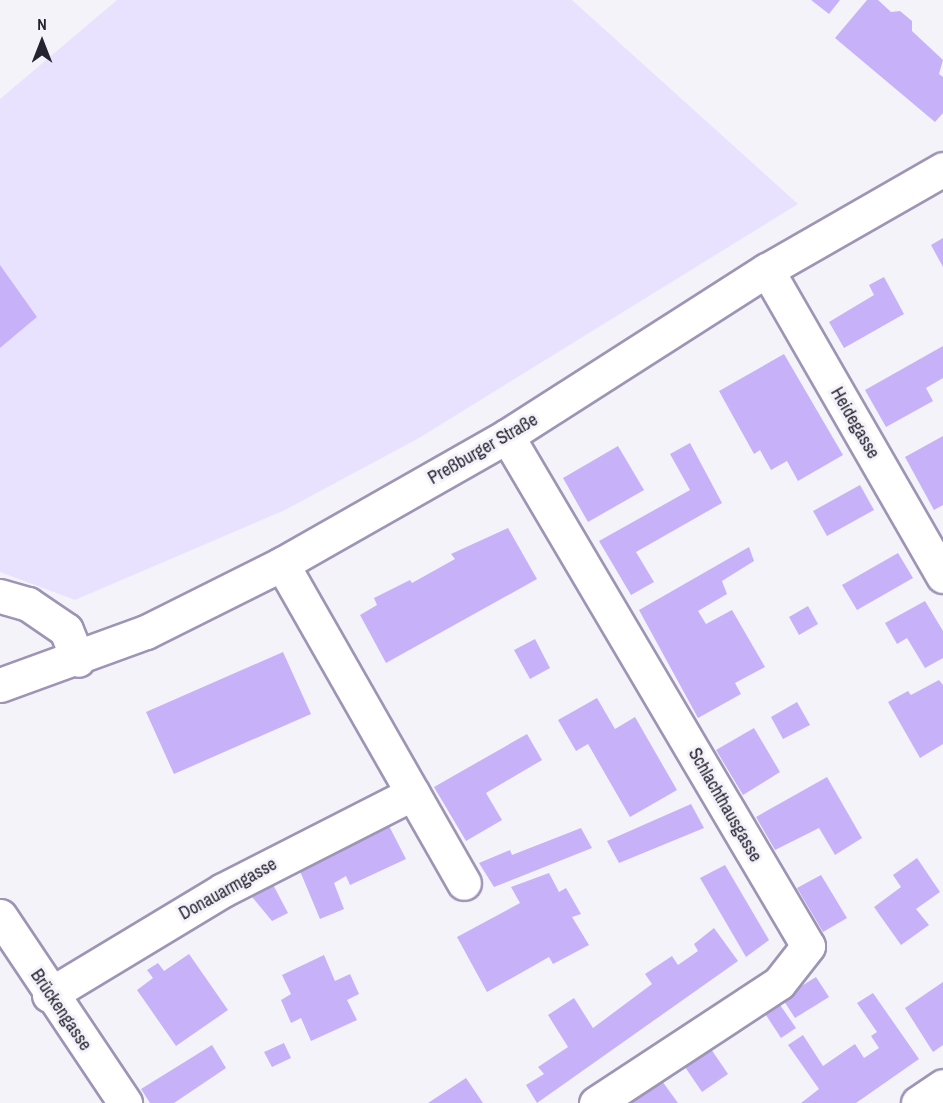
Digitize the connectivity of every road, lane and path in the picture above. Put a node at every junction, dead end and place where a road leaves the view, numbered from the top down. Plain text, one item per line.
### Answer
1 (943, 169) edge
2 (767, 270) junction
3 (507, 436) junction
4 (282, 564) junction
5 (943, 576) edge
6 (0, 596) edge
7 (78, 660) junction
8 (0, 685) edge
9 (413, 792) junction
10 (464, 882) dead end
11 (0, 916) edge
12 (49, 995) junction
13 (943, 1086) edge
14 (125, 1103) edge
15 (596, 1103) edge
16 (918, 1103) edge

1 - 2 street, Preßburger Straße
2 - 3 street, Preßburger Straße
2 - 5 street, Heidegasse
3 - 4 street, Preßburger Straße
3 - 15 street, Schlachthausgasse
4 - 7 street, Preßburger Straße
4 - 9 street
6 - 7 street
7 - 8 street, Preßburger Straße
9 - 10 street
9 - 12 street, Donauarmgasse
11 - 12 street, Brückengasse
12 - 14 street, Brückengasse
13 - 16 street

